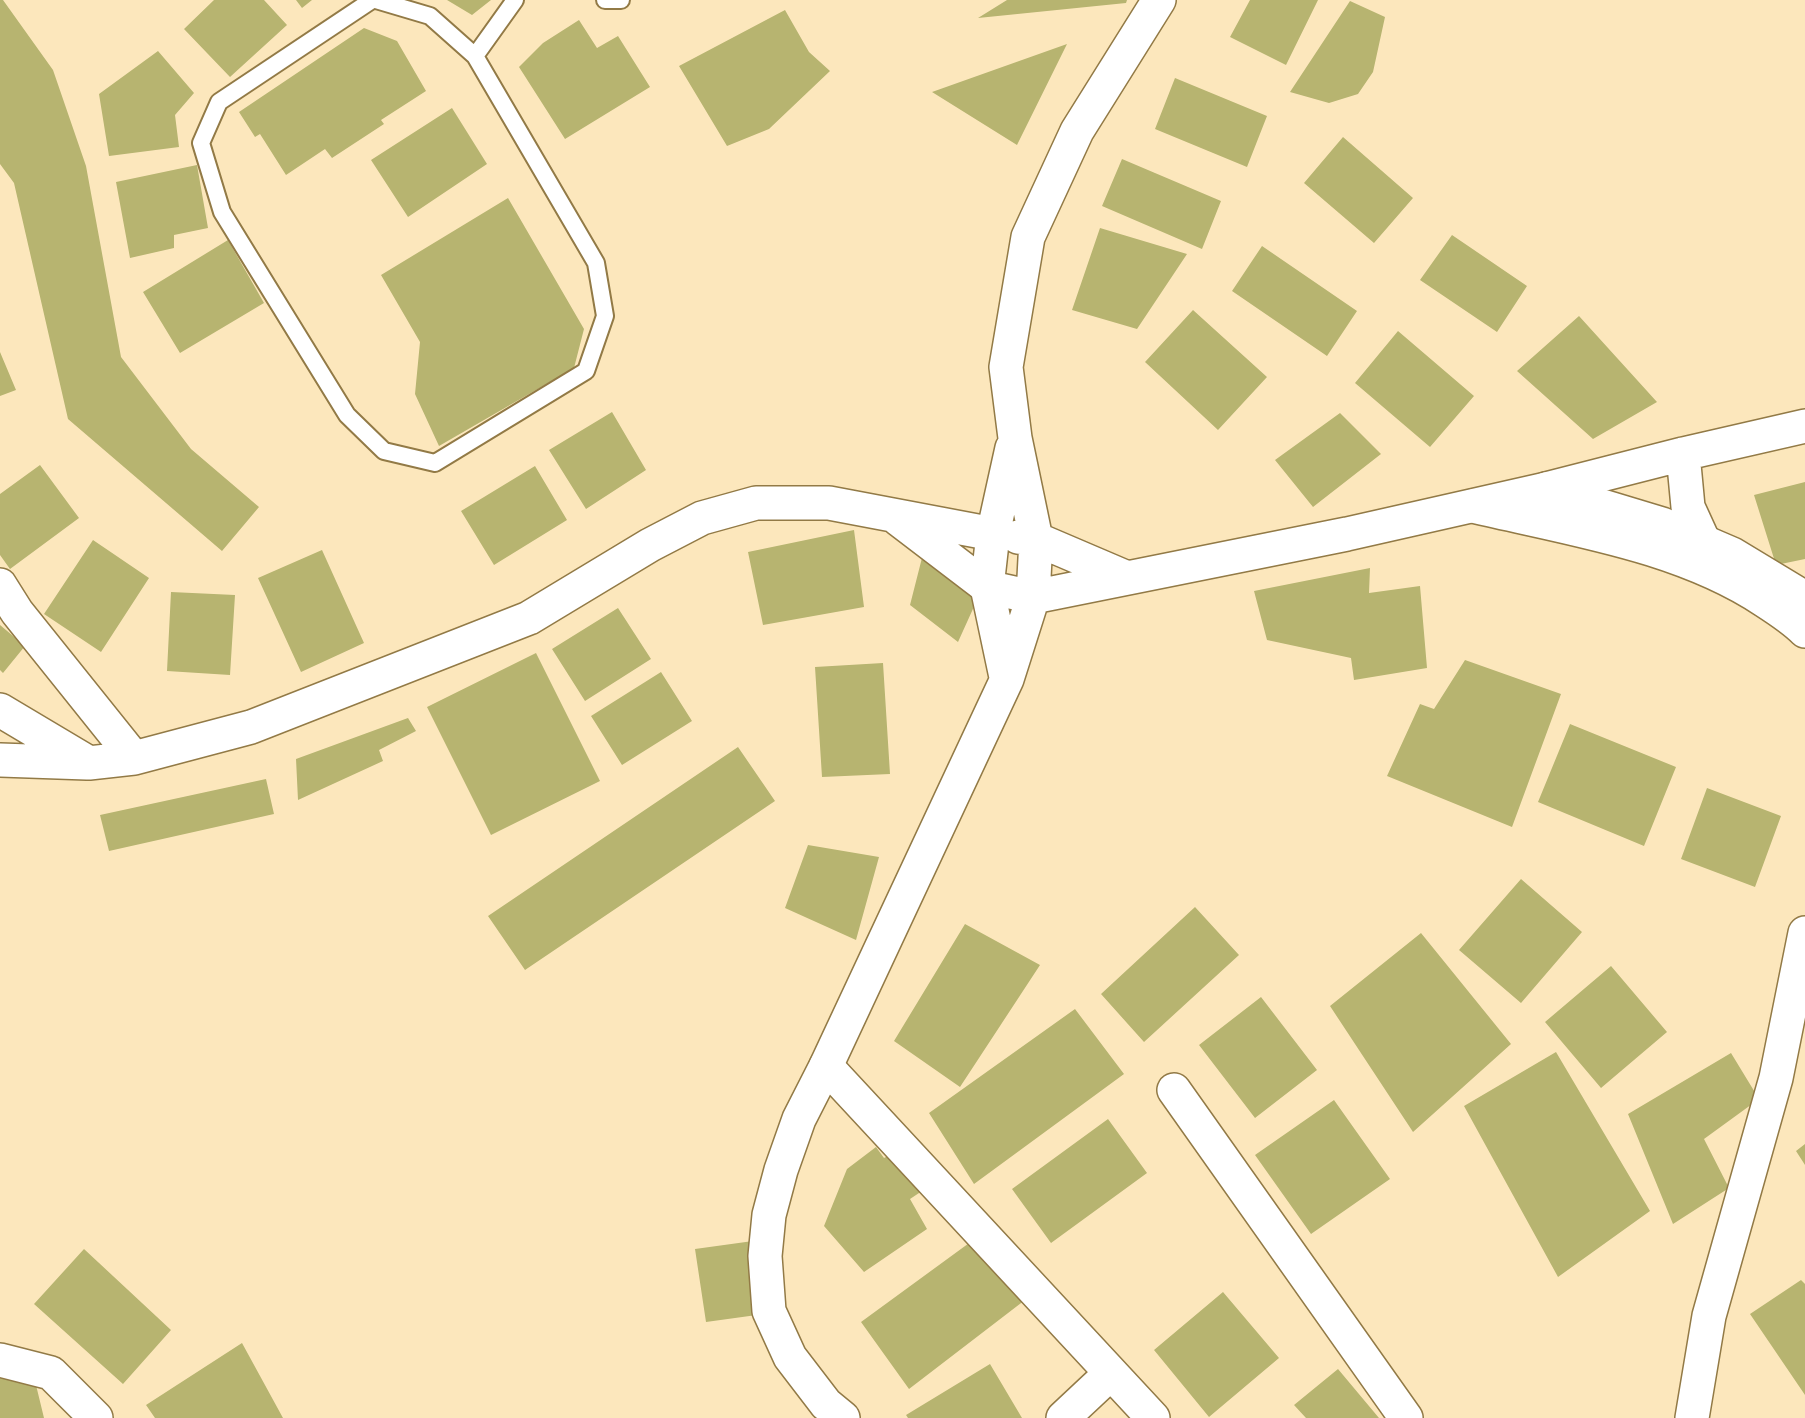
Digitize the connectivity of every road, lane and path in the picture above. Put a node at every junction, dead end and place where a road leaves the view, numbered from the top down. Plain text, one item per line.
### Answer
1 (374, 0) edge
2 (515, 0) edge
3 (605, 0) edge
4 (621, 0) edge
5 (1159, 0) edge
6 (475, 56) junction
7 (1805, 426) edge
8 (1015, 438) junction
9 (1683, 454) junction
10 (1546, 489) junction
11 (1473, 506) junction
12 (892, 514) junction
13 (993, 534) junction
14 (1036, 539) junction
15 (1704, 542) junction
16 (1125, 577) junction
17 (0, 585) edge
18 (987, 587) junction
19 (1034, 597) junction
20 (1805, 598) edge
21 (1805, 631) edge
22 (1007, 679) junction
23 (0, 710) edge
24 (134, 758) junction
25 (0, 760) edge
26 (89, 764) junction
27 (1805, 933) edge
28 (826, 1066) junction
29 (1174, 1090) dead end
30 (0, 1360) edge
31 (1111, 1372) junction
32 (96, 1418) edge
33 (843, 1418) edge
34 (1063, 1418) edge
35 (1153, 1418) edge
36 (1406, 1418) edge
37 (1692, 1418) edge

1 - 6 lane
1 - 6 lane
2 - 6 lane
3 - 4 lane
5 - 8 street
7 - 9 street
8 - 13 street
8 - 14 street
9 - 10 street
9 - 15 street
10 - 11 street
10 - 15 street
11 - 16 street
11 - 21 street
12 - 13 street
12 - 18 street
12 - 24 street
13 - 14 street
13 - 18 street
14 - 16 street
14 - 19 street
15 - 20 street
16 - 19 street
17 - 24 street
18 - 19 street
18 - 22 street
19 - 22 street
22 - 28 street
23 - 26 street
24 - 26 street
25 - 26 street
27 - 37 street
28 - 31 street
28 - 33 street
29 - 36 street
30 - 32 street
31 - 34 street
31 - 35 street

